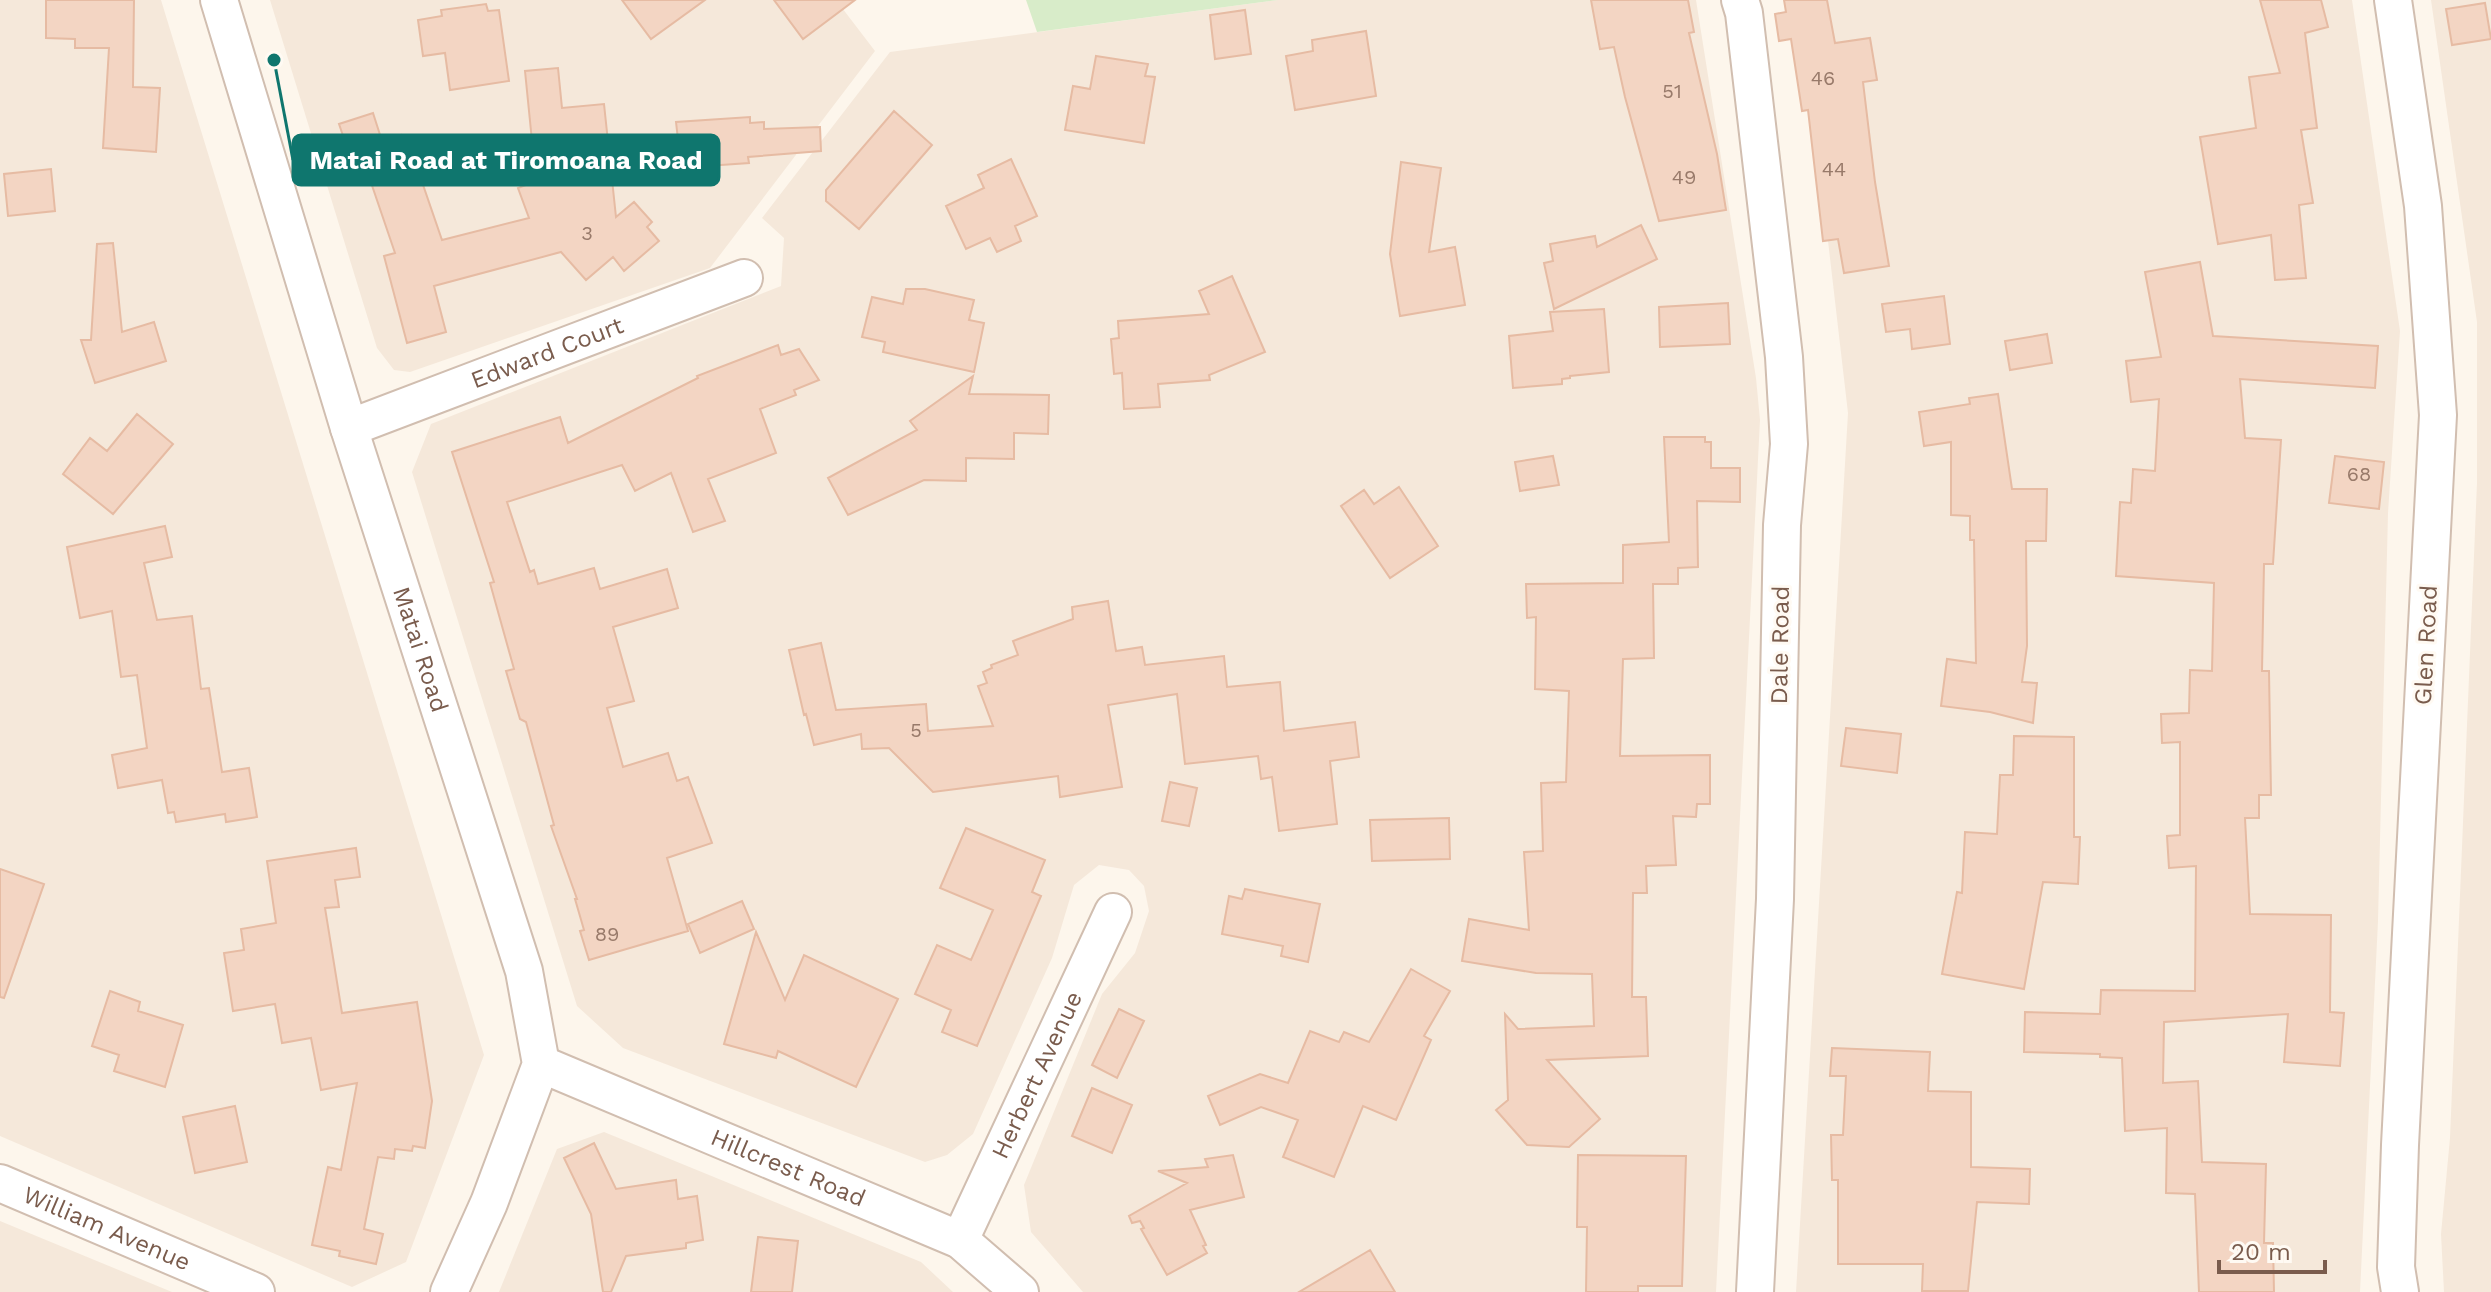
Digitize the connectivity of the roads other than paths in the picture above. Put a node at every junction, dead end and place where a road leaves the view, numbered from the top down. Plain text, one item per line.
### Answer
1 (219, 0) edge
2 (1740, 0) edge
3 (2393, 0) edge
4 (744, 278) dead end
5 (349, 428) junction
6 (1113, 912) dead end
7 (541, 1064) junction
8 (0, 1183) edge
9 (960, 1240) junction
10 (256, 1292) edge
11 (449, 1292) edge
12 (1020, 1292) edge
13 (1755, 1292) edge
14 (2400, 1292) edge

1 - 5 street, Matai Road
2 - 13 street, Dale Road
3 - 14 street, Glen Road
4 - 5 street, Edward Court
5 - 7 street, Matai Road
6 - 9 street, Herbert Avenue
7 - 9 street, Hillcrest Road
7 - 11 street
8 - 10 street, William Avenue
9 - 12 street, Hillcrest Road

